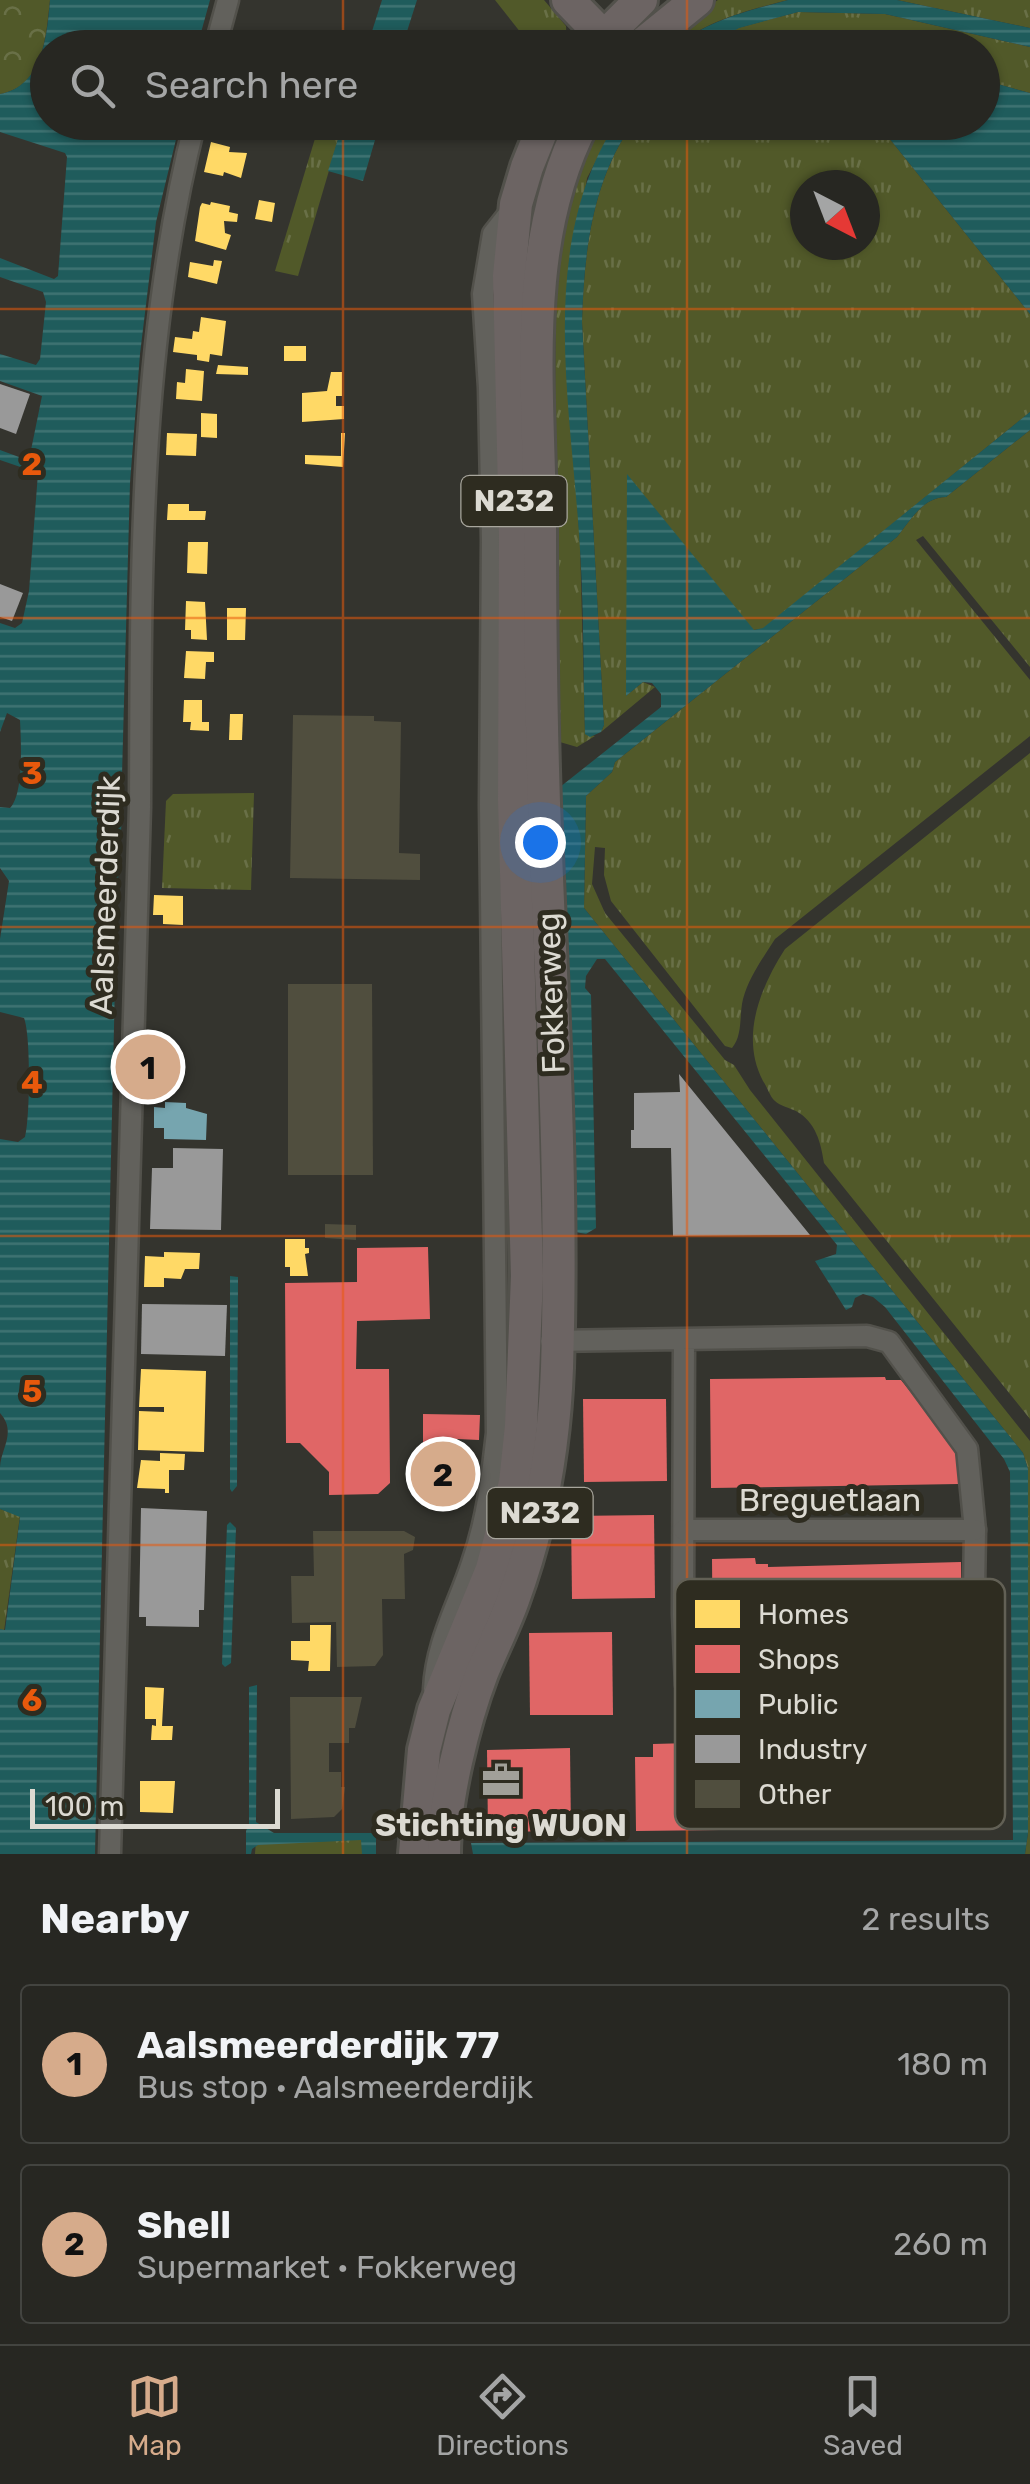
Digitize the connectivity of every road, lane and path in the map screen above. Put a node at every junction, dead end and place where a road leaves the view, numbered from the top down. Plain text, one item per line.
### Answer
1 (228, 0) edge
2 (568, 0) edge
3 (697, 0) edge
4 (220, 30) edge
5 (621, 30) edge
6 (192, 140) edge
7 (537, 140) edge
8 (573, 140) edge
9 (516, 204) junction
10 (684, 1340) junction
11 (526, 1342) junction
12 (684, 1530) junction
13 (975, 1530) junction
14 (685, 1579) edge
15 (974, 1579) edge
16 (434, 1710) junction
17 (110, 1854) edge
18 (415, 1854) edge
19 (444, 1854) edge

1 - 4 street
2 - 5 main road
3 - 5 main road
6 - 17 street, Aalsmeerderdijk
7 - 9 main road, Fokkerweg / N232
8 - 11 main road, Fokkerweg / N232
9 - 11 main road, Fokkerweg / N232
9 - 11 street, Fokkerweg
10 - 11 street, Breguetlaan
10 - 12 street, Breguetlaan
10 - 13 street, Breguetlaan
11 - 16 street, Fokkerweg
11 - 16 main road, Fokkerweg / N232
11 - 19 main road, Fokkerweg / N232
12 - 13 street, Breguetlaan
12 - 14 street, Breguetlaan
13 - 15 street, Breguetlaan
16 - 18 main road, Fokkerweg / N232

